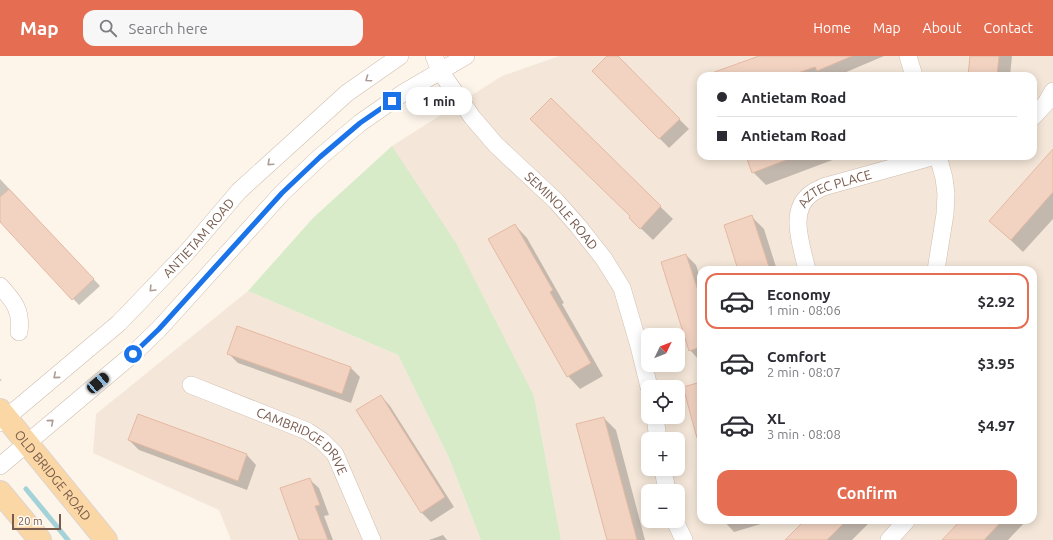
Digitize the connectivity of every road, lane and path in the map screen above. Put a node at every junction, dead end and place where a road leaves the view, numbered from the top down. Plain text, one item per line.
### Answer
1 (400, 56) edge
2 (466, 56) edge
3 (908, 56) edge
4 (437, 63) edge
5 (913, 72) edge
6 (1053, 91) edge
7 (1037, 113) edge
8 (920, 160) edge
9 (939, 160) edge
10 (806, 266) edge
11 (937, 266) edge
12 (0, 286) edge
13 (19, 332) dead end
14 (647, 380) edge
15 (191, 385) dead end
16 (2, 417) edge
17 (27, 443) junction
18 (0, 466) edge
19 (0, 492) edge
20 (903, 524) edge
21 (678, 528) edge
22 (40, 540) edge
23 (106, 540) edge
24 (372, 540) edge
25 (684, 540) edge
26 (889, 540) edge

1 -> 16 street, ANTIETAM ROAD
2 - 4 street
3 - 5 street
4 - 14 street, SEMINOLE ROAD
17 -> 4 street
6 - 7 street
8 - 10 street, AZTEC PLACE
9 - 11 street
12 - 13 street
15 - 24 street, CAMBRIDGE DRIVE
16 - 17 main road, OLD BRIDGE ROAD
17 - 18 street
17 - 23 main road, OLD BRIDGE ROAD
19 - 22 main road
20 - 26 street
21 - 25 street

